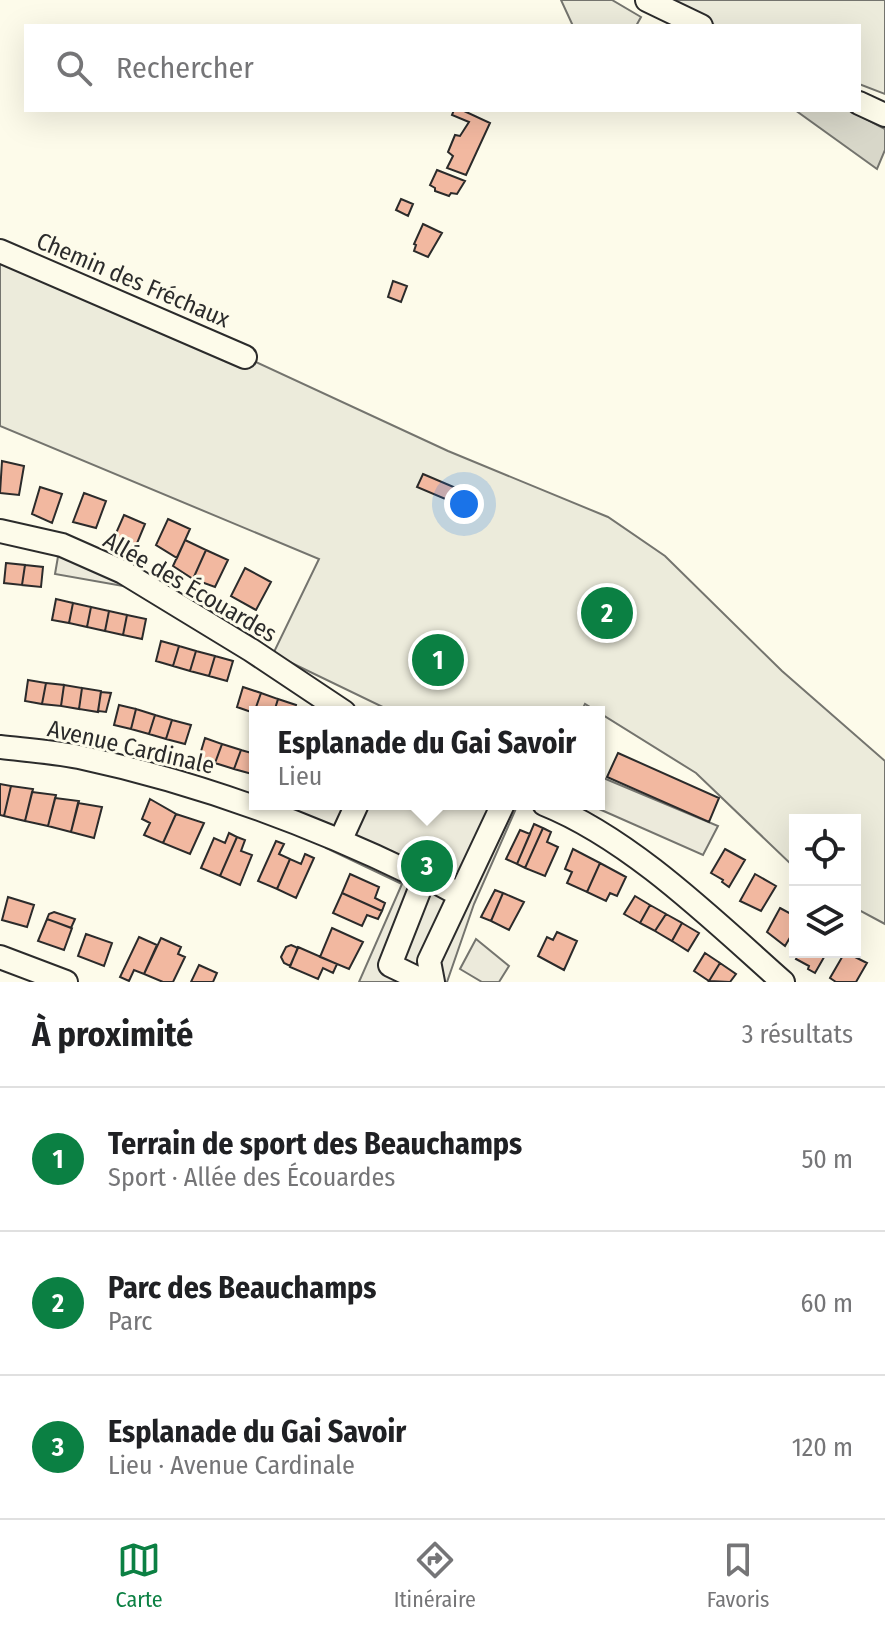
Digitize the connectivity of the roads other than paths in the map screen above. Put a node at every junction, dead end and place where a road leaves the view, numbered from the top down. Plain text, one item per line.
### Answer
1 (647, 0) edge
2 (697, 24) edge
3 (861, 104) edge
4 (885, 115) edge
5 (0, 251) edge
6 (245, 357) dead end
7 (0, 531) edge
8 (335, 706) edge
9 (0, 747) edge
10 (249, 806) edge
11 (261, 810) edge
12 (354, 810) edge
13 (500, 810) edge
14 (559, 810) edge
15 (341, 839) junction
16 (425, 876) junction
17 (460, 895) junction
18 (0, 957) edge
19 (66, 982) edge
20 (425, 982) edge
21 (433, 982) edge
22 (783, 982) edge

1 - 2 street
3 - 4 street
5 - 6 street, Chemin des Fréchaux
7 - 8 street, Allée des Écouardes
9 - 10 street, Avenue Cardinale
11 - 15 street, Avenue Cardinale
12 - 15 street
13 - 17 street
14 - 22 street
15 - 16 street, Avenue Cardinale
16 - 17 street, Avenue Cardinale
16 - 20 street
17 - 21 street
18 - 19 street

